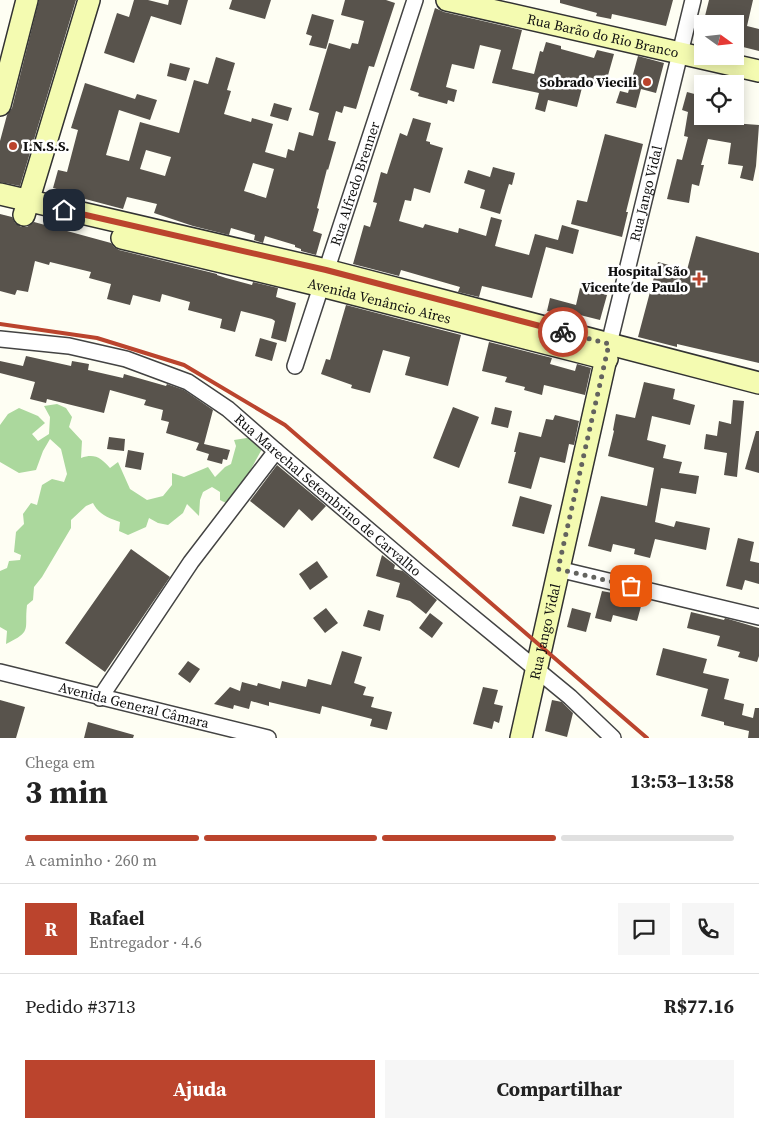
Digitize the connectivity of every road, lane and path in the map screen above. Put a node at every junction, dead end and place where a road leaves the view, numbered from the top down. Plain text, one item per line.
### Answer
1 (27, 0) edge
2 (89, 0) edge
3 (415, 0) edge
4 (447, 0) edge
5 (694, 0) edge
6 (681, 54) junction
7 (759, 71) edge
8 (0, 105) edge
9 (0, 194) edge
10 (26, 208) junction
11 (0, 209) edge
12 (324, 278) junction
13 (0, 340) edge
14 (607, 351) junction
15 (296, 366) dead end
16 (759, 383) edge
17 (759, 397) edge
18 (276, 451) junction
19 (558, 569) junction
20 (759, 617) edge
21 (536, 671) junction
22 (0, 672) edge
23 (100, 698) junction
24 (268, 738) edge
25 (521, 738) edge
26 (613, 738) edge

1 - 8 main road
2 - 10 main road
3 - 12 street, Rua Alfredo Brenner
4 - 6 main road, Rua Barão do Rio Branco
5 - 6 street, Rua Jango Vidal
6 - 7 main road, Rua Barão do Rio Branco
6 - 14 street, Rua Jango Vidal
9 - 10 main road, Avenida Venâncio Aires
10 - 11 main road, Avenida Venâncio Aires
10 - 12 main road, Avenida Venâncio Aires
12 - 14 main road, Avenida Venâncio Aires
12 - 15 street, Rua Alfredo Brenner
13 - 18 street, Rua Marechal Setembrino de Carvalho
14 - 16 main road, Avenida Venâncio Aires
14 - 17 main road, Avenida Venâncio Aires
14 - 19 main road, Rua Jango Vidal
18 - 21 street, Rua Marechal Setembrino de Carvalho
18 - 23 street
19 - 20 street
19 - 21 main road, Rua Jango Vidal
21 - 25 main road, Rua Jango Vidal
21 - 26 street, Rua Marechal Setembrino de Carvalho
22 - 23 street, Avenida General Câmara
23 - 24 street, Avenida General Câmara

